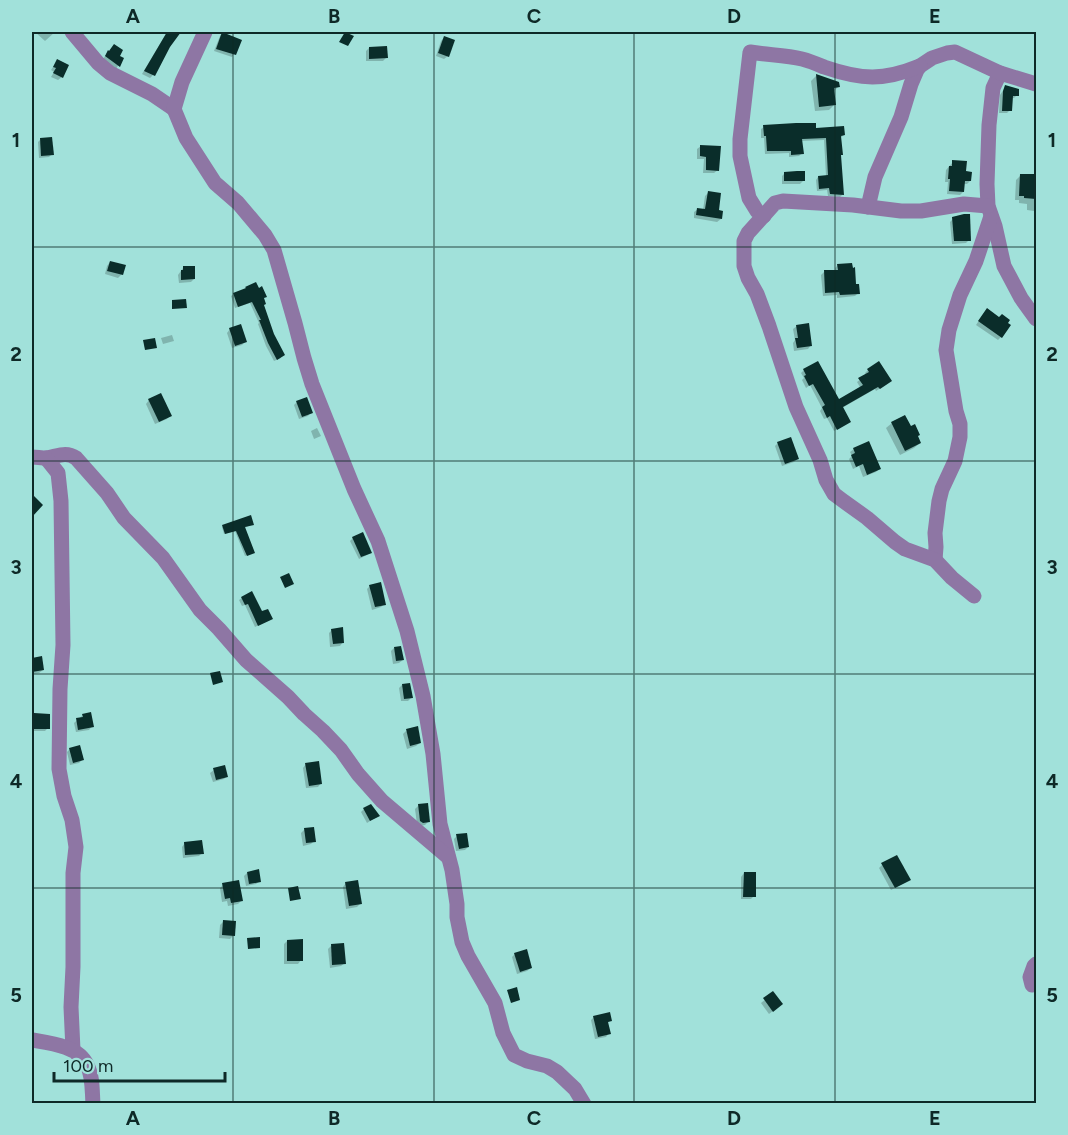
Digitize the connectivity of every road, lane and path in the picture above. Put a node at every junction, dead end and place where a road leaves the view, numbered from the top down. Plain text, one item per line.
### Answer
1 (72, 32) edge
2 (205, 32) edge
3 (920, 66) junction
4 (1000, 73) junction
5 (1036, 84) edge
6 (174, 109) junction
7 (868, 207) junction
8 (990, 211) junction
9 (764, 216) junction
10 (1036, 319) edge
11 (39, 458) edge
12 (935, 560) junction
13 (974, 596) dead end
14 (448, 857) junction
15 (1036, 964) edge
16 (1032, 985) dead end
17 (32, 1040) edge
18 (73, 1050) junction
19 (93, 1104) edge
20 (584, 1104) edge

1 - 6 street
2 - 6 street
3 - 4 street
3 - 7 street
3 - 9 street
4 - 5 street
4 - 8 street
6 - 14 street
7 - 8 street
7 - 9 street
8 - 10 street
8 - 12 street
9 - 12 street
11 - 14 street
11 - 18 street
12 - 13 street
14 - 20 street
15 - 16 street
17 - 18 street
18 - 19 street

